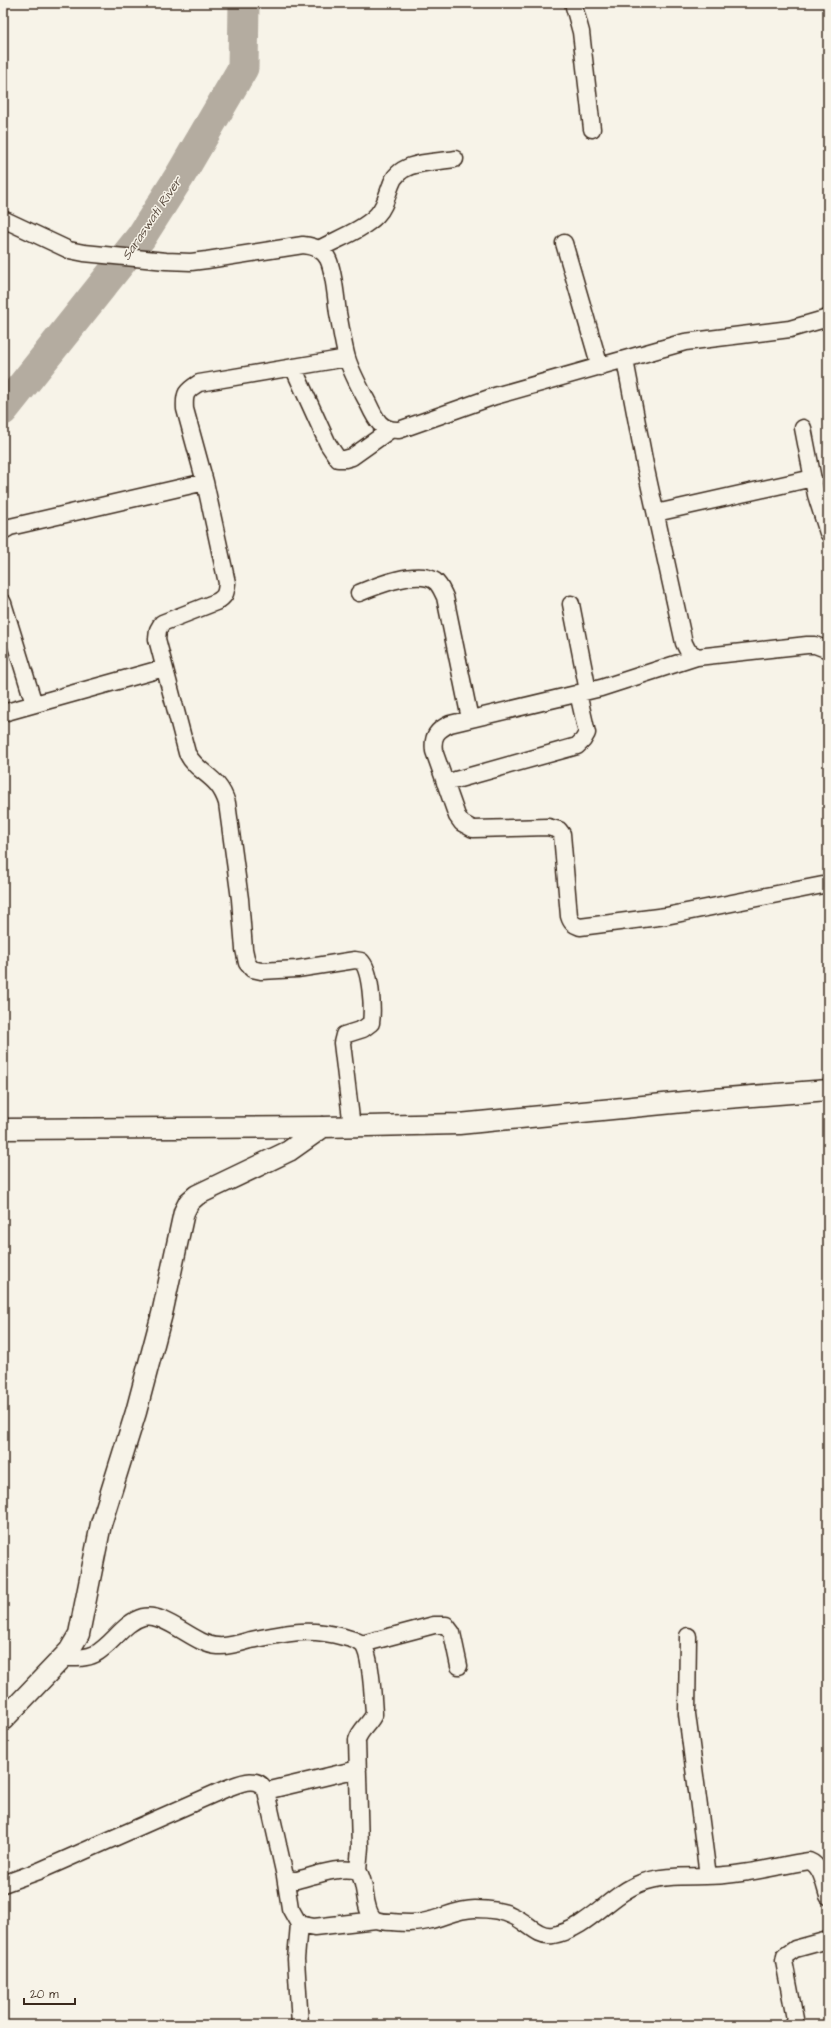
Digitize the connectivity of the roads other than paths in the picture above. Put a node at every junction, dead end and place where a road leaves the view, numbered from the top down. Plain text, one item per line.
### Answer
1 (573, 3) edge
2 (592, 129) dead end
3 (455, 159) dead end
4 (3, 219) edge
5 (564, 243) dead end
6 (319, 249) junction
7 (828, 318) edge
8 (347, 358) junction
9 (625, 360) junction
10 (293, 367) junction
11 (600, 367) junction
12 (803, 428) dead end
13 (390, 430) junction
14 (813, 478) junction
15 (205, 482) junction
16 (656, 513) junction
17 (3, 531) edge
18 (828, 533) edge
19 (359, 593) dead end
20 (3, 603) edge
21 (572, 604) dead end
22 (828, 650) edge
23 (697, 657) junction
24 (164, 668) junction
25 (583, 692) junction
26 (34, 704) junction
27 (3, 713) edge
28 (470, 719) junction
29 (445, 784) junction
30 (828, 884) edge
31 (828, 1090) edge
32 (323, 1127) junction
33 (352, 1127) junction
34 (3, 1128) edge
35 (688, 1636) dead end
36 (362, 1644) junction
37 (62, 1658) junction
38 (459, 1666) dead end
39 (3, 1720) edge
40 (358, 1769) junction
41 (266, 1791) junction
42 (358, 1871) junction
43 (285, 1876) junction
44 (708, 1876) junction
45 (3, 1884) edge
46 (828, 1896) edge
47 (376, 1920) junction
48 (299, 1924) junction
49 (828, 1940) edge
50 (300, 2025) edge
51 (792, 2025) edge

1 - 2 street
3 - 6 street
4 - 6 street
5 - 11 street
6 - 8 street
7 - 9 street
8 - 10 street
8 - 13 street
9 - 11 street
9 - 16 street
10 - 13 street
10 - 15 street
11 - 13 street
12 - 14 street
14 - 16 street
14 - 18 street
15 - 17 street
15 - 24 street
16 - 23 street
19 - 28 street
20 - 26 street
21 - 25 street
22 - 23 street
23 - 25 street
24 - 26 street
24 - 33 street
25 - 28 street
25 - 29 street
26 - 27 street
28 - 29 street
29 - 30 street
31 - 33 street
32 - 33 street
32 - 34 street
32 - 37 street
35 - 44 street
36 - 37 street
36 - 38 street
36 - 40 street
37 - 39 street
40 - 41 street
40 - 42 street
41 - 43 street
41 - 45 street
42 - 43 street
42 - 47 street
43 - 48 street
44 - 46 street
44 - 47 street
47 - 48 street
48 - 50 street
49 - 51 street

